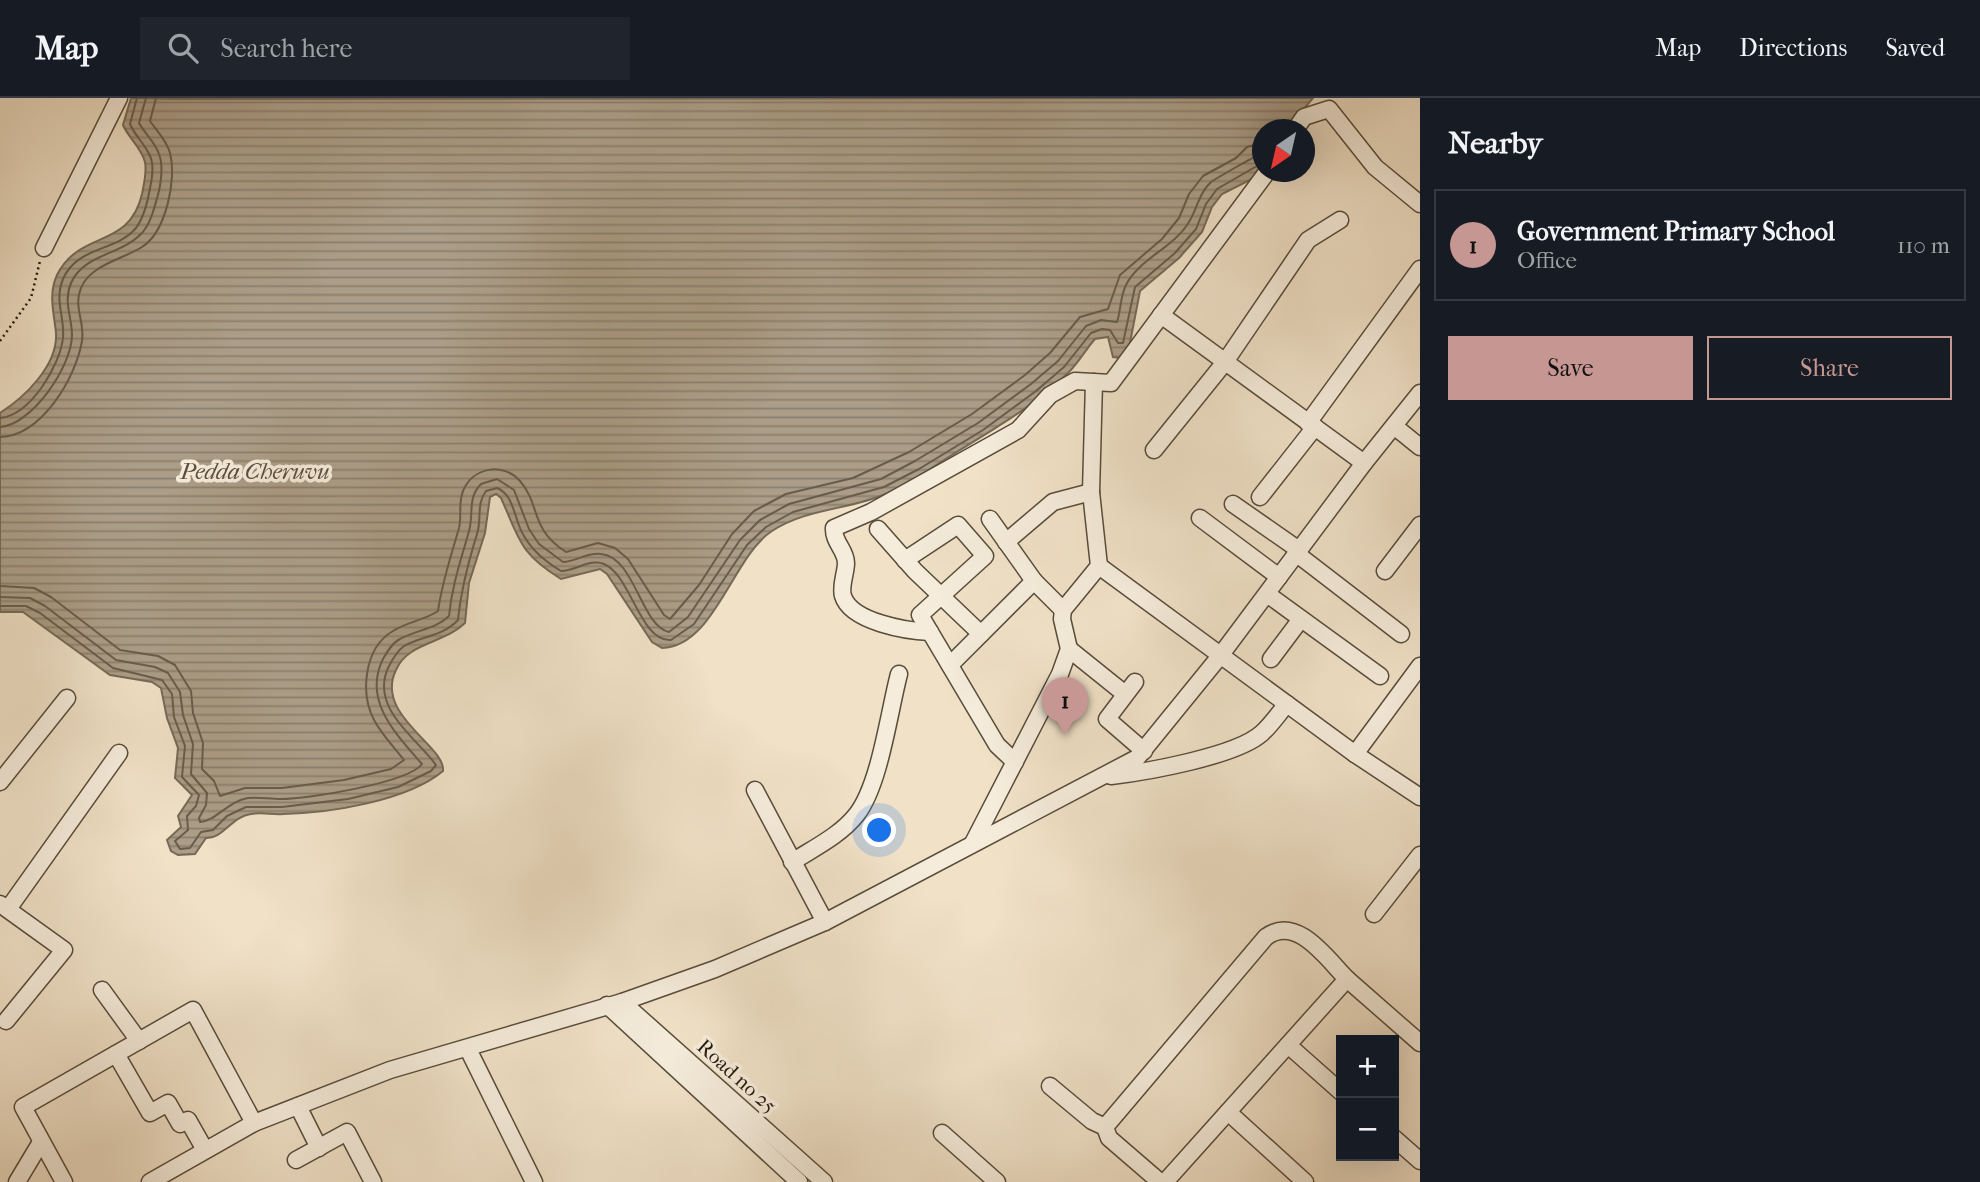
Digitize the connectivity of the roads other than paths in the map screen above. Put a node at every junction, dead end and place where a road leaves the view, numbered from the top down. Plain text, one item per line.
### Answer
1 (119, 98) edge
2 (1332, 103) edge
3 (1303, 119) edge
4 (1260, 182) edge
5 (1420, 204) edge
6 (1340, 220) dead end
7 (44, 248) road end
8 (1420, 268) edge
9 (1161, 315) junction
10 (1225, 362) junction
11 (1094, 382) junction
12 (1420, 393) edge
13 (1311, 425) junction
14 (1394, 426) junction
15 (1420, 447) edge
16 (1154, 450) dead end
17 (1364, 463) junction
18 (1090, 492) junction
19 (1260, 497) dead end
20 (1233, 504) dead end
21 (1200, 518) dead end
22 (990, 519) dead end
23 (1419, 528) edge
24 (878, 529) dead end
25 (1006, 542) junction
26 (1298, 552) junction
27 (905, 560) junction
28 (1100, 566) junction
29 (1385, 570) dead end
30 (1279, 577) junction
31 (1034, 581) junction
32 (1267, 594) junction
33 (941, 596) junction
34 (1063, 610) junction
35 (1301, 619) junction
36 (930, 632) junction
37 (981, 634) junction
38 (1402, 634) dead end
39 (1069, 649) junction
40 (1220, 656) junction
41 (1271, 659) dead end
42 (950, 665) junction
43 (1420, 666) edge
44 (899, 674) dead end
45 (1380, 676) dead end
46 (67, 698) dead end
47 (1287, 704) junction
48 (1144, 751) junction
49 (119, 753) dead end
50 (1354, 754) junction
51 (1015, 762) junction
52 (1102, 777) junction
53 (0, 782) edge
54 (755, 790) dead end
55 (1418, 793) edge
56 (973, 843) junction
57 (1420, 855) edge
58 (792, 862) junction
59 (4, 906) edge
60 (1374, 914) dead end
61 (825, 922) junction
62 (1347, 979) junction
63 (102, 990) dead end
64 (614, 1004) junction
65 (6, 1021) dead end
66 (139, 1041) junction
67 (1420, 1043) edge
68 (1288, 1045) junction
69 (468, 1049) junction
70 (116, 1054) junction
71 (1051, 1086) dead end
72 (1336, 1088) edge
73 (299, 1106) junction
74 (1228, 1112) junction
75 (254, 1123) junction
76 (1105, 1127) junction
77 (942, 1133) dead end
78 (41, 1142) junction
79 (1399, 1142) edge
80 (319, 1148) junction
81 (774, 1148) junction
82 (205, 1150) junction
83 (296, 1160) dead end
84 (1420, 1161) edge
85 (173, 1177) edge
86 (17, 1182) edge
87 (64, 1182) edge
88 (150, 1182) edge
89 (373, 1182) edge
90 (534, 1182) edge
91 (799, 1182) edge
92 (824, 1182) edge
93 (997, 1182) edge
94 (1160, 1182) edge
95 (1165, 1182) edge
96 (1305, 1182) edge

1 - 7 street
2 - 3 street
2 - 5 street
4 - 9 street
6 - 10 street
8 - 13 street
9 - 10 street
9 - 11 street
10 - 13 street
10 - 16 street
11 - 18 street
11 - 36 street
12 - 14 street
13 - 17 street
13 - 19 street
14 - 15 street
14 - 17 street
17 - 26 street
18 - 25 street
18 - 28 street
20 - 26 street
21 - 30 street
22 - 25 street
23 - 29 street
24 - 27 street
25 - 31 street
26 - 30 street
26 - 38 street
27 - 33 street
27 - 33 street
28 - 34 street
28 - 40 street
30 - 32 street
31 - 34 street
31 - 37 street
32 - 35 street
32 - 40 street
33 - 36 street
33 - 37 street
34 - 39 street
35 - 41 street
35 - 45 street
36 - 42 street
37 - 42 street
39 - 48 street
39 - 51 street
40 - 47 street
40 - 48 street
42 - 51 street
43 - 50 street
44 - 58 street
46 - 53 street
47 - 50 street
47 - 52 street
48 - 52 street
49 - 59 street
50 - 55 street
51 - 56 street
52 - 56 street
54 - 58 street
56 - 61 street
57 - 60 street
58 - 61 street
59 - 65 street
61 - 64 street
62 - 67 street
62 - 68 street
62 - 76 street
63 - 66 street
64 - 69 street
64 - 81 street, Road no 25
66 - 70 street
66 - 75 street
68 - 72 street
68 - 74 street
69 - 73 street
69 - 90 street
70 - 78 street
70 - 82 street
71 - 76 street
73 - 75 street
73 - 80 street
74 - 95 street
74 - 96 street
75 - 82 street
76 - 94 street
77 - 93 street
78 - 86 street
78 - 87 street
79 - 84 street
80 - 83 street
80 - 89 street
81 - 91 street, Road no 25
81 - 92 street, Road no 25
82 - 85 street
85 - 88 street

